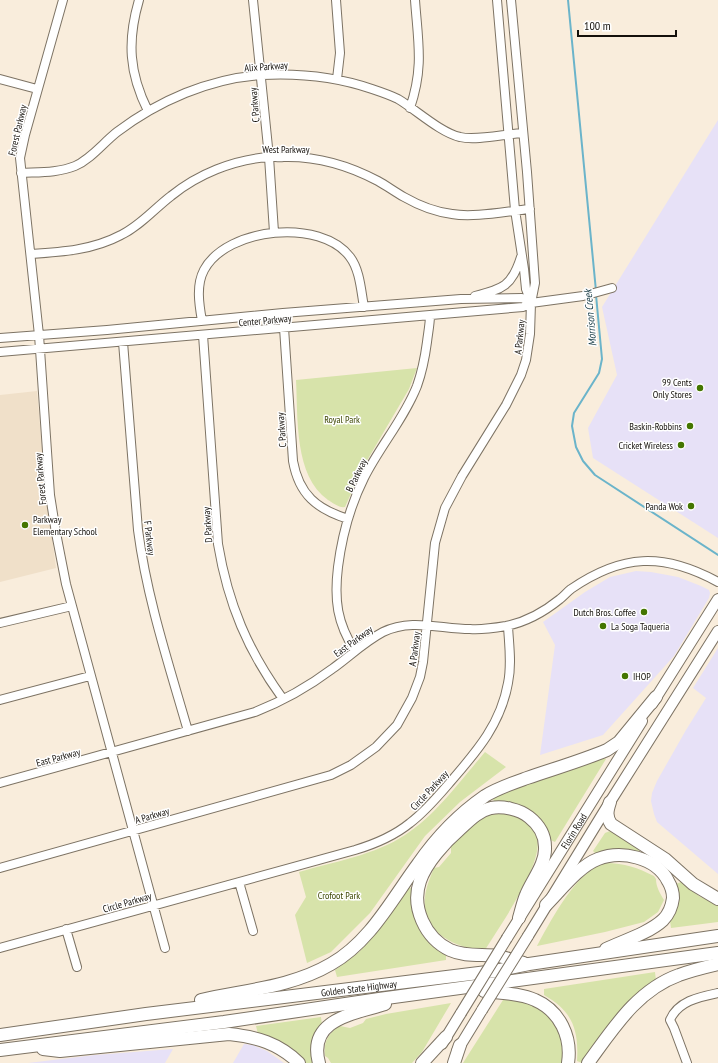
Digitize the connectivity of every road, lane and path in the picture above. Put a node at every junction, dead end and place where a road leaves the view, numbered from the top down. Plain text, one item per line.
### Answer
1 (63, 0) edge
2 (139, 0) edge
3 (253, 0) edge
4 (336, 0) edge
5 (415, 0) edge
6 (497, 0) edge
7 (511, 0) edge
8 (261, 75) junction
9 (0, 79) edge
10 (337, 79) junction
11 (38, 89) junction
12 (410, 108) junction
13 (148, 111) junction
14 (523, 133) junction
15 (509, 134) junction
16 (269, 157) junction
17 (21, 173) junction
18 (530, 209) junction
19 (514, 210) junction
20 (274, 232) junction
21 (30, 254) junction
22 (522, 257) junction
23 (612, 288) dead end
24 (461, 299) junction
25 (531, 303) junction
26 (364, 306) junction
27 (283, 313) junction
28 (430, 315) junction
29 (202, 321) junction
30 (284, 328) junction
31 (39, 334) junction
32 (203, 335) junction
33 (0, 338) edge
34 (122, 342) junction
35 (40, 348) junction
36 (0, 352) edge
37 (348, 519) junction
38 (718, 582) edge
39 (718, 599) edge
40 (72, 606) junction
41 (0, 623) edge
42 (427, 625) junction
43 (508, 626) junction
44 (718, 631) edge
45 (355, 651) junction
46 (90, 676) junction
47 (656, 697) junction
48 (283, 699) junction
49 (0, 700) edge
50 (188, 731) junction
51 (111, 753) junction
52 (0, 783) edge
53 (610, 802) junction
54 (132, 831) junction
55 (0, 868) edge
56 (240, 882) junction
57 (718, 899) edge
58 (153, 905) junction
59 (546, 905) junction
60 (520, 918) junction
61 (66, 930) junction
62 (253, 932) dead end
63 (718, 936) edge
64 (0, 948) edge
65 (165, 948) dead end
66 (718, 953) edge
67 (591, 956) junction
68 (529, 964) junction
69 (718, 964) edge
70 (77, 967) dead end
71 (461, 988) junction
72 (718, 993) edge
73 (415, 994) junction
74 (146, 1014) junction
75 (0, 1035) edge
76 (446, 1037) junction
77 (460, 1045) junction
78 (24, 1047) junction
79 (0, 1050) edge
80 (299, 1063) edge
81 (319, 1063) edge
82 (422, 1063) edge
83 (430, 1063) edge
84 (449, 1063) edge
85 (454, 1063) edge
86 (568, 1063) edge
87 (588, 1063) edge
88 (687, 1063) edge

1 - 11 street, Forest Parkway
2 - 13 street
3 - 8 street, C Parkway
4 - 10 street
5 - 12 street
6 - 15 street, A Parkway
7 - 14 street, A Parkway
8 - 10 street, Alix Parkway
8 - 13 street, Alix Parkway
8 - 16 street, C Parkway
9 - 11 street
10 - 12 street, Alix Parkway
11 - 17 street, Forest Parkway
12 - 15 street, Alix Parkway
13 - 17 street, Alix Parkway
14 - 15 street, Alix Parkway
14 - 18 street, A Parkway
15 - 19 street, A Parkway
16 - 19 street, West Parkway
16 - 20 street, C Parkway
16 - 21 street, West Parkway
17 - 21 street, Forest Parkway
18 - 19 street, West Parkway
18 - 25 street, A Parkway
19 - 22 street, A Parkway
20 - 26 street
20 - 29 street
21 - 31 street, Forest Parkway
22 - 24 street
22 - 25 street, A Parkway
23 - 25 street, Center Parkway
24 - 25 street, Center Parkway
24 - 26 street, Center Parkway
25 - 28 street, Center Parkway
25 - 42 street, A Parkway
26 - 27 street, Center Parkway
27 - 29 street, Center Parkway
27 - 30 street, C Parkway
28 - 30 street, Center Parkway
28 - 37 street, B Parkway
29 - 31 street, Center Parkway
30 - 32 street, Center Parkway
30 - 37 street, C Parkway
31 - 33 street, Center Parkway
31 - 35 street, Forest Parkway
32 - 34 street, Center Parkway
32 - 48 street, D Parkway
34 - 35 street, Center Parkway
34 - 50 street, F Parkway
35 - 36 street, Center Parkway
35 - 40 street, Forest Parkway
37 - 45 street, B Parkway
38 - 43 street, East Parkway
39 - 47 main road, Florin Road
40 - 41 street
40 - 46 street, Forest Parkway
42 - 43 street, East Parkway
42 - 45 street, East Parkway
42 - 54 street, A Parkway
43 - 56 street, Circle Parkway
44 - 53 main road, Florin Road
45 - 48 street, East Parkway
46 - 49 street
46 - 51 street, Forest Parkway
47 - 60 main road, Florin Road
47 - 74 highway
48 - 50 street, East Parkway
50 - 51 street, East Parkway
51 - 52 street, East Parkway
51 - 54 street, Forest Parkway
53 - 57 highway
53 - 59 main road, Florin Road
54 - 55 street, A Parkway
54 - 58 street, Forest Parkway
56 - 58 street, Circle Parkway
56 - 62 street
58 - 61 street, Circle Parkway
58 - 65 street, Forest Parkway
59 - 67 highway
59 - 77 main road, Florin Road, bridge
60 - 68 highway
60 - 76 main road, Florin Road, bridge
61 - 64 street, Circle Parkway
61 - 70 street
63 - 67 highway, Golden State Highway
66 - 71 highway, Golden State Highway
67 - 68 highway, Golden State Highway
68 - 74 highway, Golden State Highway
69 - 87 highway
71 - 73 highway, Golden State Highway
71 - 86 highway
72 - 88 street
73 - 78 highway, Golden State Highway
73 - 81 highway
74 - 75 highway, Golden State Highway
76 - 82 highway
76 - 83 main road, Florin Road
77 - 84 main road, Florin Road
77 - 85 highway
78 - 79 highway, Golden State Highway
78 - 80 highway

